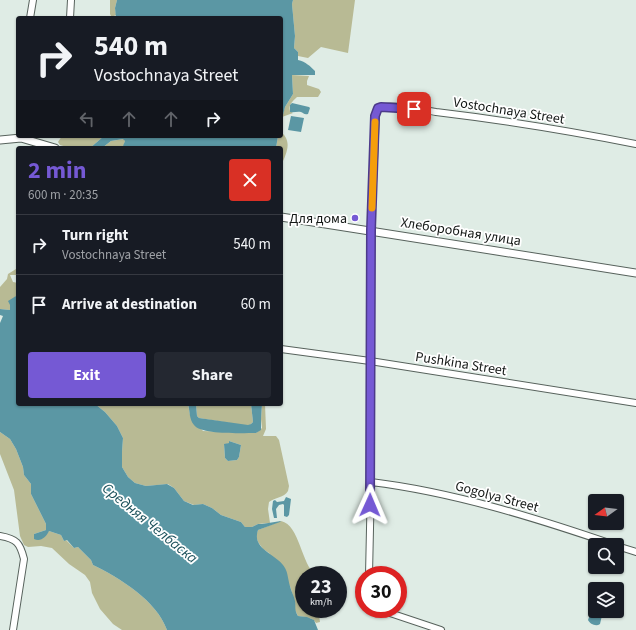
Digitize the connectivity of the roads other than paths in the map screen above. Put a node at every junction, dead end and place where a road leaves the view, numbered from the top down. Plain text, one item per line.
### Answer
1 (33, 0) edge
2 (71, 0) edge
3 (30, 16) edge
4 (70, 16) edge
5 (16, 138) edge
6 (24, 138) edge
7 (0, 140) edge
8 (636, 144) edge
9 (49, 146) edge
10 (283, 217) edge
11 (371, 230) junction
12 (636, 273) edge
13 (283, 350) edge
14 (370, 361) junction
15 (636, 403) edge
16 (371, 482) junction
17 (0, 536) edge
18 (595, 538) edge
19 (624, 548) edge
20 (636, 552) edge
21 (369, 566) edge
22 (405, 618) edge
23 (13, 630) edge
24 (441, 630) edge

1 - 3 street
2 - 4 street
5 - 7 street
6 - 9 street
8 - 11 street, Vostochnaya Street
10 - 11 street, Хлеборобная улица
11 - 12 street, Хлеборобная улица
11 - 14 street
13 - 14 street, Pushkina Street
14 - 15 street, Pushkina Street
14 - 16 street
16 - 18 street, Gogolya Street
16 - 21 street
17 - 23 street
19 - 20 street, Gogolya Street
22 - 24 street

